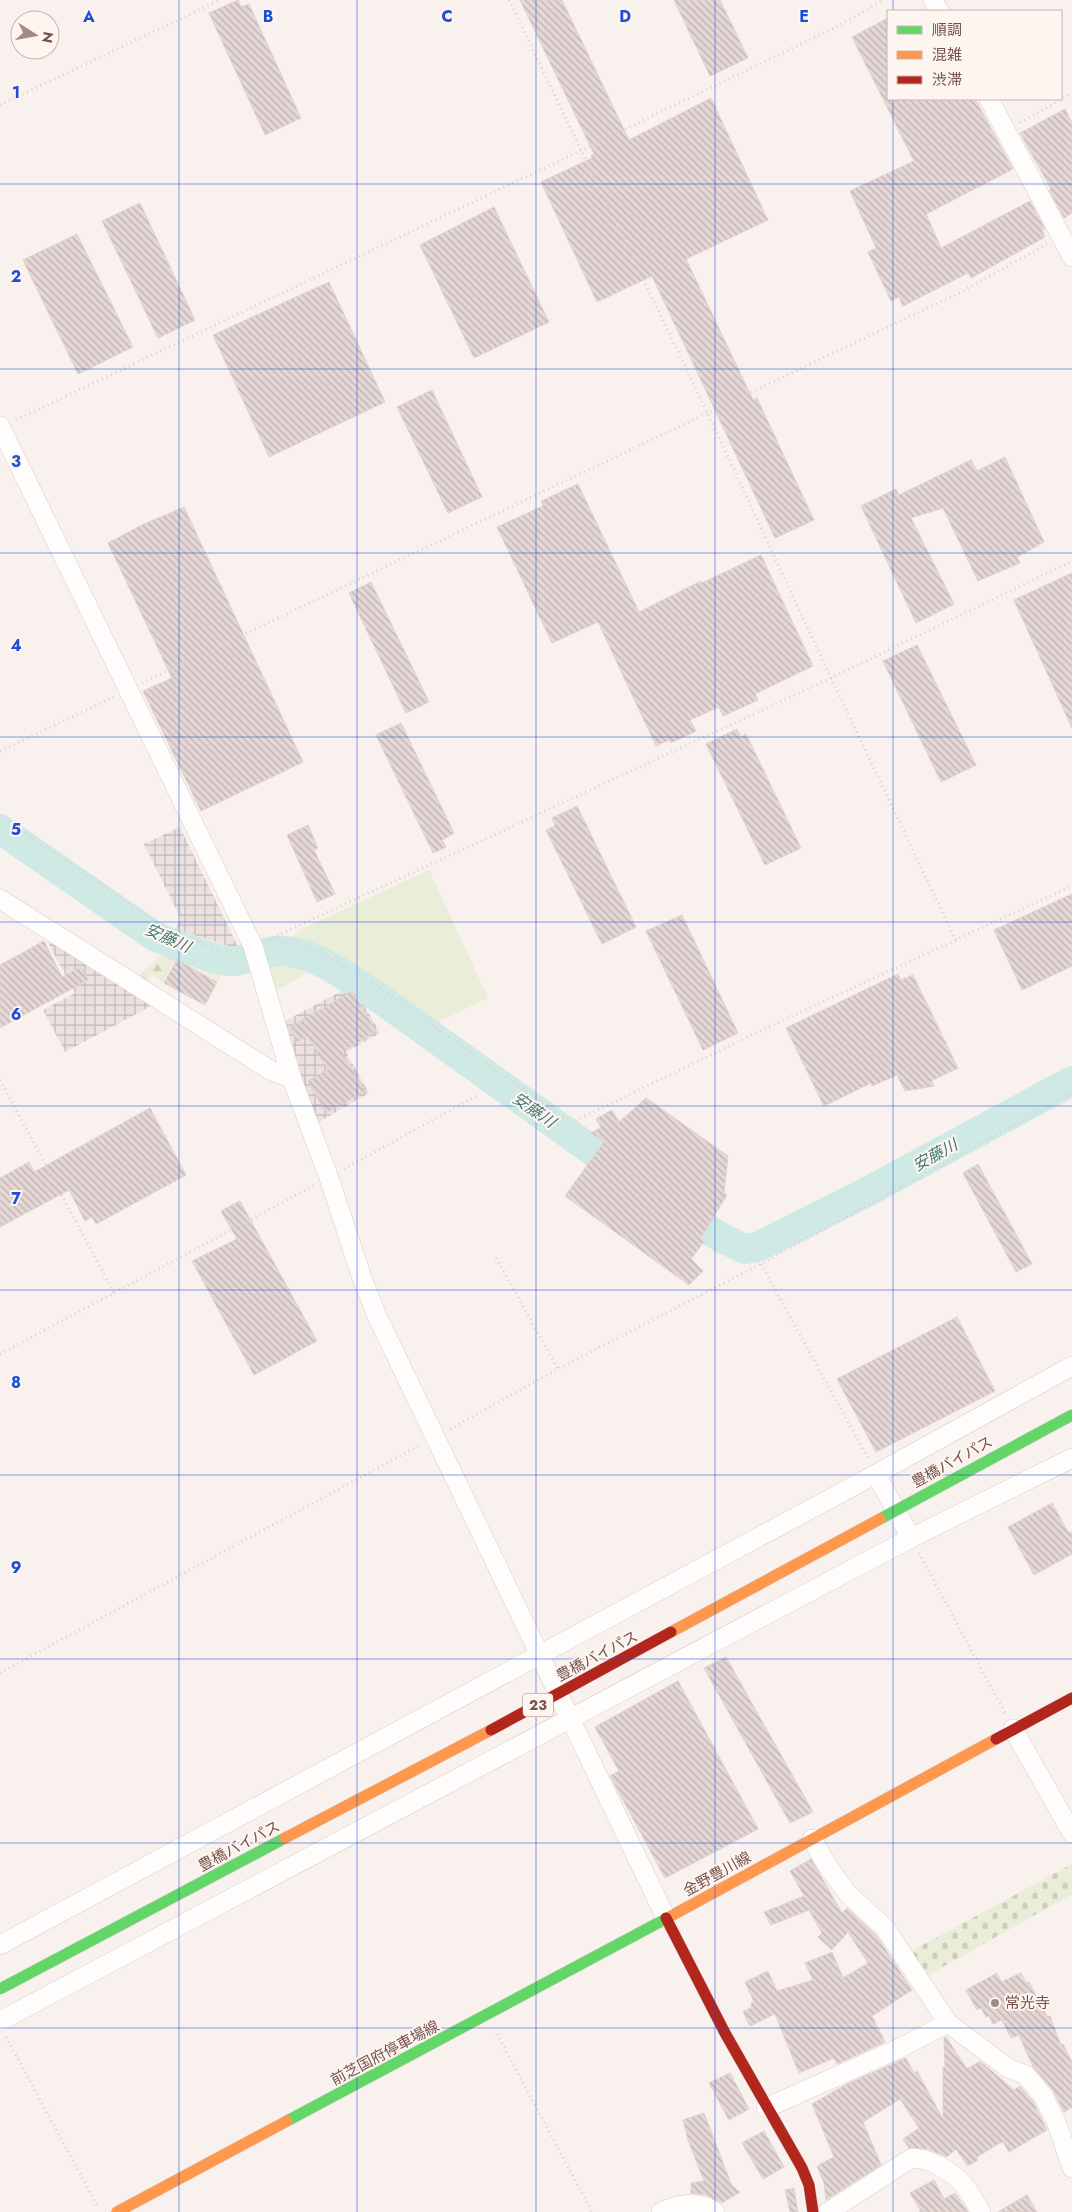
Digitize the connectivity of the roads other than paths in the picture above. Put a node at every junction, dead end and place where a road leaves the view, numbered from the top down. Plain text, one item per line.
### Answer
1 (991, 100) edge
2 (1072, 257) edge
3 (0, 427) edge
4 (0, 899) edge
5 (292, 1079) junction
6 (1072, 1366) edge
7 (1072, 1415) edge
8 (1072, 1458) edge
9 (876, 1474) junction
10 (909, 1517) dead end
11 (892, 1526) dead end
12 (910, 1538) junction
13 (540, 1655) junction
14 (616, 1675) dead end
15 (1072, 1698) edge
16 (572, 1719) junction
17 (1013, 1729) junction
18 (1072, 1833) edge
19 (812, 1839) junction
20 (666, 1918) junction
21 (0, 1945) edge
22 (0, 1989) edge
23 (9, 1998) dead end
24 (948, 2023) junction
25 (2, 2027) edge
26 (766, 2108) junction
27 (1072, 2168) edge
28 (117, 2212) edge
29 (661, 2212) edge
30 (715, 2212) edge
31 (812, 2212) edge
32 (828, 2212) edge
33 (981, 2212) edge

1 - 2 street
3 - 5 street
4 - 5 street
5 - 13 street
6 - 9 street
7 - 22 main road, 豊橋バイパス / 23, bridge
8 - 12 street
9 - 12 street
9 - 13 street
10 - 11 main road
12 - 16 street
13 - 16 street
13 - 21 street
14 - 23 main road, 豊橋バイパス / 23
15 - 17 main road, 金野豊川線
16 - 20 street
16 - 25 street
17 - 18 street
17 - 19 main road, 金野豊川線
19 - 20 main road, 金野豊川線
19 - 24 street
20 - 26 main road
20 - 28 main road, 前芝国府停車場線
24 - 26 street
24 - 27 street
26 - 31 main road
29 - 30 street
32 - 33 street

